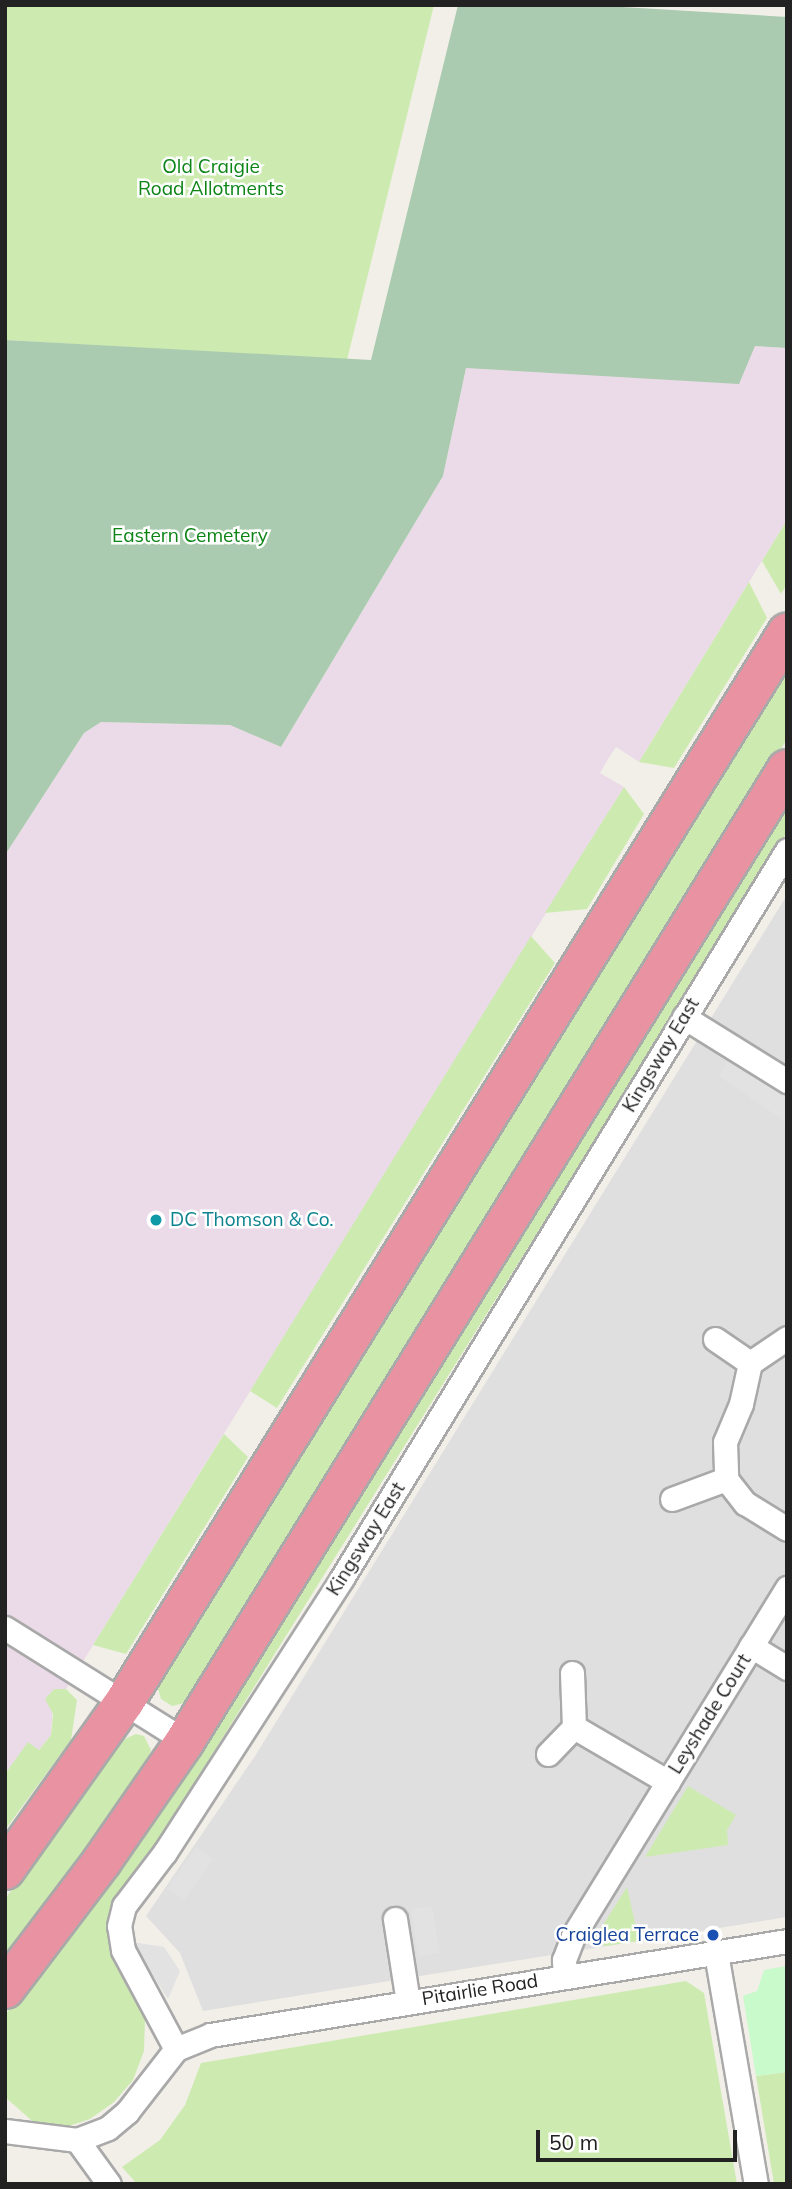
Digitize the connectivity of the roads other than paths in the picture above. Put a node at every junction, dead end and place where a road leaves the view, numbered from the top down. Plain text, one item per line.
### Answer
1 (787, 634) edge
2 (787, 769) edge
3 (787, 850) edge
4 (684, 1017) junction
5 (787, 1081) edge
6 (787, 1338) edge
7 (715, 1339) dead end
8 (750, 1363) junction
9 (726, 1479) junction
10 (672, 1499) dead end
11 (787, 1529) edge
12 (787, 1588) edge
13 (5, 1628) edge
14 (751, 1646) junction
15 (787, 1668) edge
16 (572, 1673) dead end
17 (125, 1701) junction
18 (574, 1727) junction
19 (185, 1741) junction
20 (548, 1754) dead end
21 (668, 1782) junction
22 (5, 1870) edge
23 (395, 1919) dead end
24 (787, 1941) edge
25 (716, 1953) junction
26 (565, 1976) junction
27 (5, 1989) edge
28 (408, 2002) junction
29 (176, 2049) junction
30 (5, 2131) edge
31 (77, 2140) junction
32 (109, 2184) edge
33 (756, 2184) edge

1 - 17 highway
2 - 19 highway
3 - 4 street, Kingsway East
4 - 5 street
4 - 29 street, Kingsway East
6 - 8 street
7 - 8 street
8 - 9 street
9 - 10 street
9 - 11 street
12 - 14 street, Leyshade Court
13 - 17 street
14 - 15 street, Leyshade Court
14 - 21 street, Leyshade Court
16 - 18 street
17 - 19 street
17 - 22 highway
18 - 20 street
18 - 21 street, Leyshade Court
19 - 27 highway
21 - 26 street, Leyshade Court
23 - 28 street
24 - 25 street, Pitairlie Road
25 - 26 street, Pitairlie Road
25 - 33 street
26 - 28 street, Pitairlie Road
28 - 29 street, Pitairlie Road
29 - 31 street
30 - 31 street
31 - 32 street

